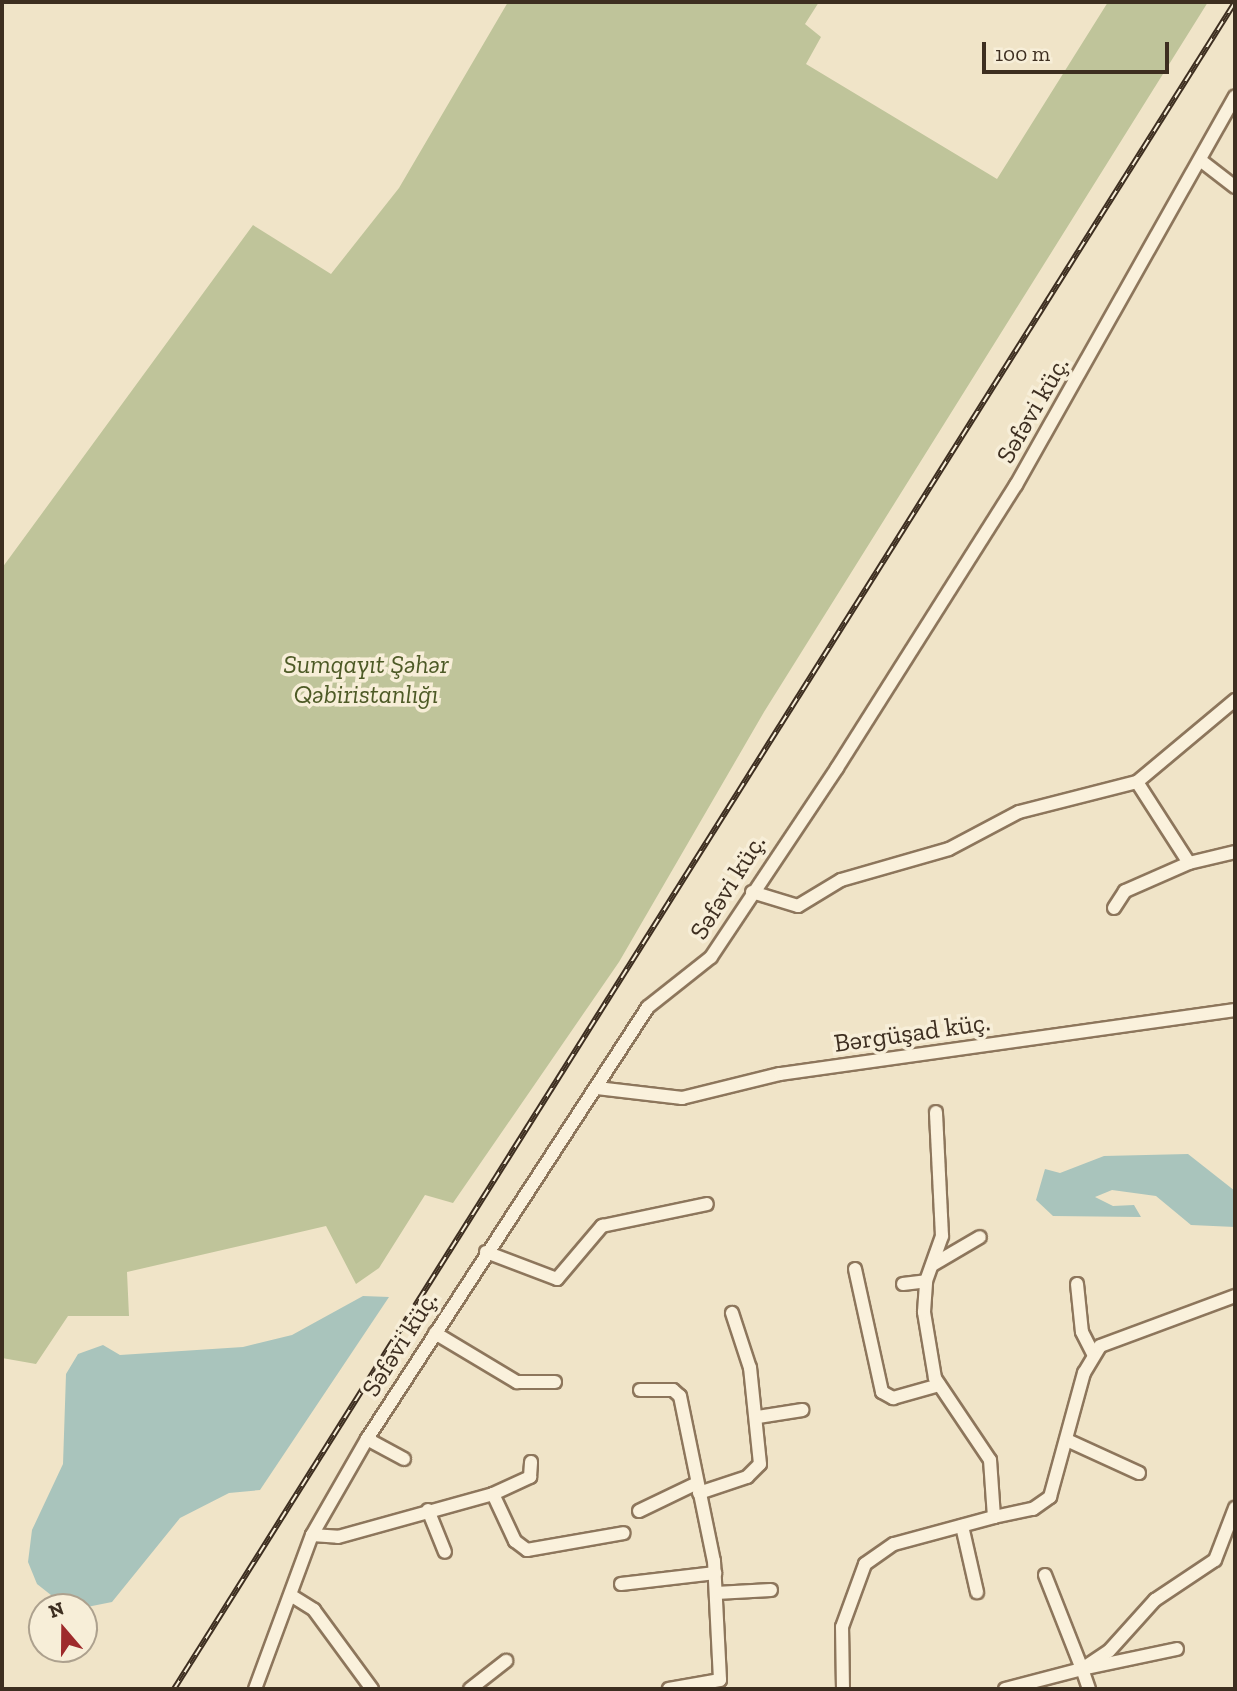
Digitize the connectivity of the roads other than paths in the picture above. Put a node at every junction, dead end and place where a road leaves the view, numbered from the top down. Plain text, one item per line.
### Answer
1 (1235, 97) edge
2 (1199, 160) junction
3 (1235, 187) edge
4 (1235, 700) edge
5 (1138, 782) junction
6 (1235, 852) edge
7 (1189, 863) junction
8 (752, 892) junction
9 (1114, 908) dead end
10 (1235, 1010) edge
11 (597, 1088) junction
12 (936, 1112) dead end
13 (707, 1204) dead end
14 (980, 1237) dead end
15 (486, 1252) junction
16 (934, 1264) junction
17 (855, 1269) dead end
18 (926, 1281) junction
19 (903, 1284) dead end
20 (1077, 1284) dead end
21 (1235, 1296) edge
22 (732, 1312) dead end
23 (435, 1334) junction
24 (1093, 1354) junction
25 (555, 1382) dead end
26 (939, 1385) junction
27 (640, 1390) dead end
28 (802, 1410) dead end
29 (758, 1417) junction
30 (367, 1439) junction
31 (1069, 1441) junction
32 (404, 1459) dead end
33 (531, 1462) dead end
34 (1139, 1473) dead end
35 (697, 1488) junction
36 (493, 1494) junction
37 (1235, 1508) edge
38 (428, 1510) junction
39 (639, 1511) dead end
40 (994, 1517) junction
41 (962, 1526) junction
42 (624, 1533) dead end
43 (313, 1535) junction
44 (445, 1552) dead end
45 (715, 1573) junction
46 (1045, 1576) dead end
47 (621, 1584) dead end
48 (771, 1590) dead end
49 (977, 1592) dead end
50 (716, 1593) junction
51 (292, 1596) junction
52 (1177, 1649) dead end
53 (506, 1661) dead end
54 (1082, 1669) junction
55 (721, 1684) edge
56 (255, 1689) edge
57 (372, 1689) edge
58 (470, 1689) edge
59 (669, 1689) edge
60 (843, 1689) edge
61 (1005, 1689) edge
62 (1089, 1689) edge

1 - 2 street, Səfəvi küç.
2 - 3 street
2 - 8 street, Səfəvi küç.
4 - 5 street
5 - 7 street
5 - 8 street
6 - 7 street
7 - 9 street
8 - 11 street, Səfəvi küç.
10 - 11 street, Bərgüşad küç.
11 - 15 street, Səfəvi küç.
12 - 16 street
13 - 15 street
14 - 16 street
15 - 23 street, Səfəvi küç.
16 - 18 street
17 - 26 street
18 - 19 street
18 - 26 street
20 - 24 street
21 - 24 street
22 - 29 street
23 - 25 street
23 - 30 street, Səfəvi küç.
24 - 31 street
26 - 40 street
27 - 35 street
28 - 29 street
29 - 35 street
30 - 32 street
30 - 43 street, Səfəvi küç.
31 - 34 street
31 - 40 street
33 - 36 street
35 - 39 street
35 - 45 street
36 - 38 street
36 - 42 street
37 - 54 street
38 - 43 street
38 - 44 street
40 - 41 street
41 - 49 street
41 - 60 street
43 - 51 street, Səfəvi küç.
45 - 47 street
45 - 50 street
46 - 54 street
48 - 50 street
50 - 55 street
51 - 56 street, Səfəvi küç.
51 - 57 street
52 - 54 street
53 - 58 street
54 - 61 street
54 - 62 street
55 - 59 street

